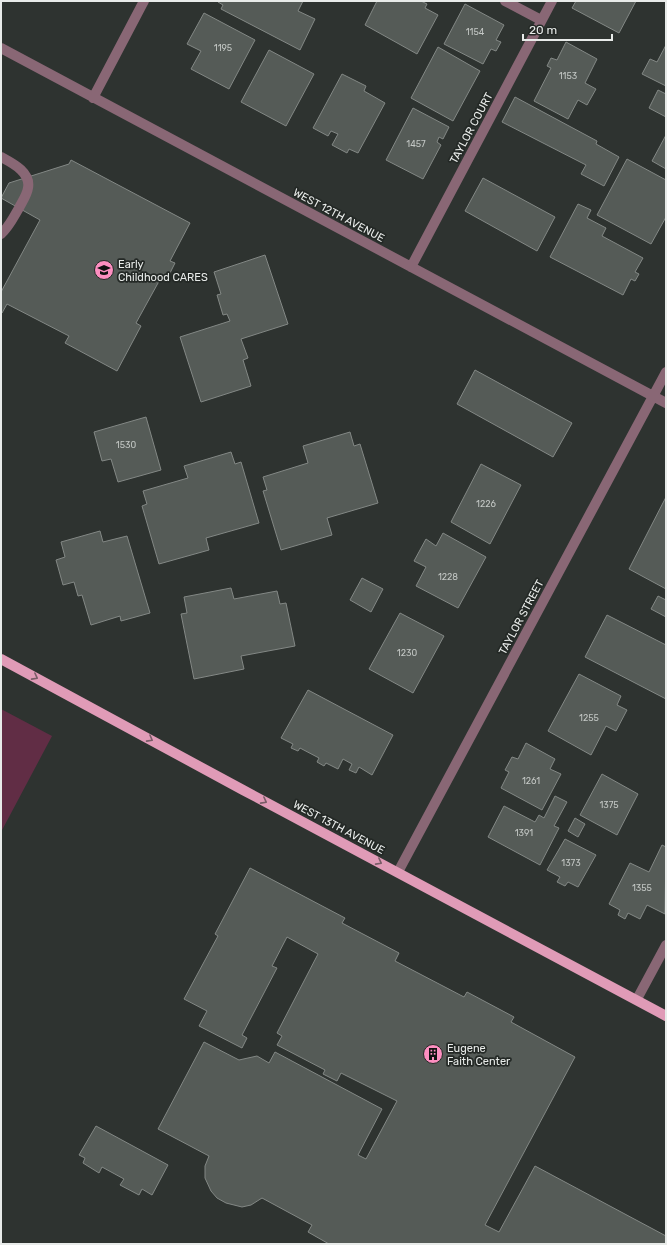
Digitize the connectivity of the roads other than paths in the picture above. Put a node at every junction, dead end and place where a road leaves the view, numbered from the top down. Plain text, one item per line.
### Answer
1 (144, 1) edge
2 (505, 1) edge
3 (552, 1) edge
4 (541, 20) junction
5 (1, 48) edge
6 (93, 98) junction
7 (1, 157) edge
8 (1, 234) edge
9 (411, 267) junction
10 (666, 372) edge
11 (653, 396) junction
12 (666, 403) edge
13 (1, 659) edge
14 (398, 872) junction
15 (666, 945) edge
16 (637, 999) junction
17 (666, 1016) edge

1 - 6 street
2 - 4 street
3 - 4 street, TAYLOR COURT
4 - 9 street, TAYLOR COURT
5 - 6 street, WEST 12TH AVENUE
6 - 9 street, WEST 12TH AVENUE
7 - 8 street
9 - 11 street, WEST 12TH AVENUE
10 - 11 street, TAYLOR STREET
11 - 12 street, WEST 12TH AVENUE
11 - 14 street, TAYLOR STREET
13 -> 14 main road, WEST 13TH AVENUE
14 - 16 main road, WEST 13TH AVENUE
15 - 16 street
16 - 17 main road, WEST 13TH AVENUE

